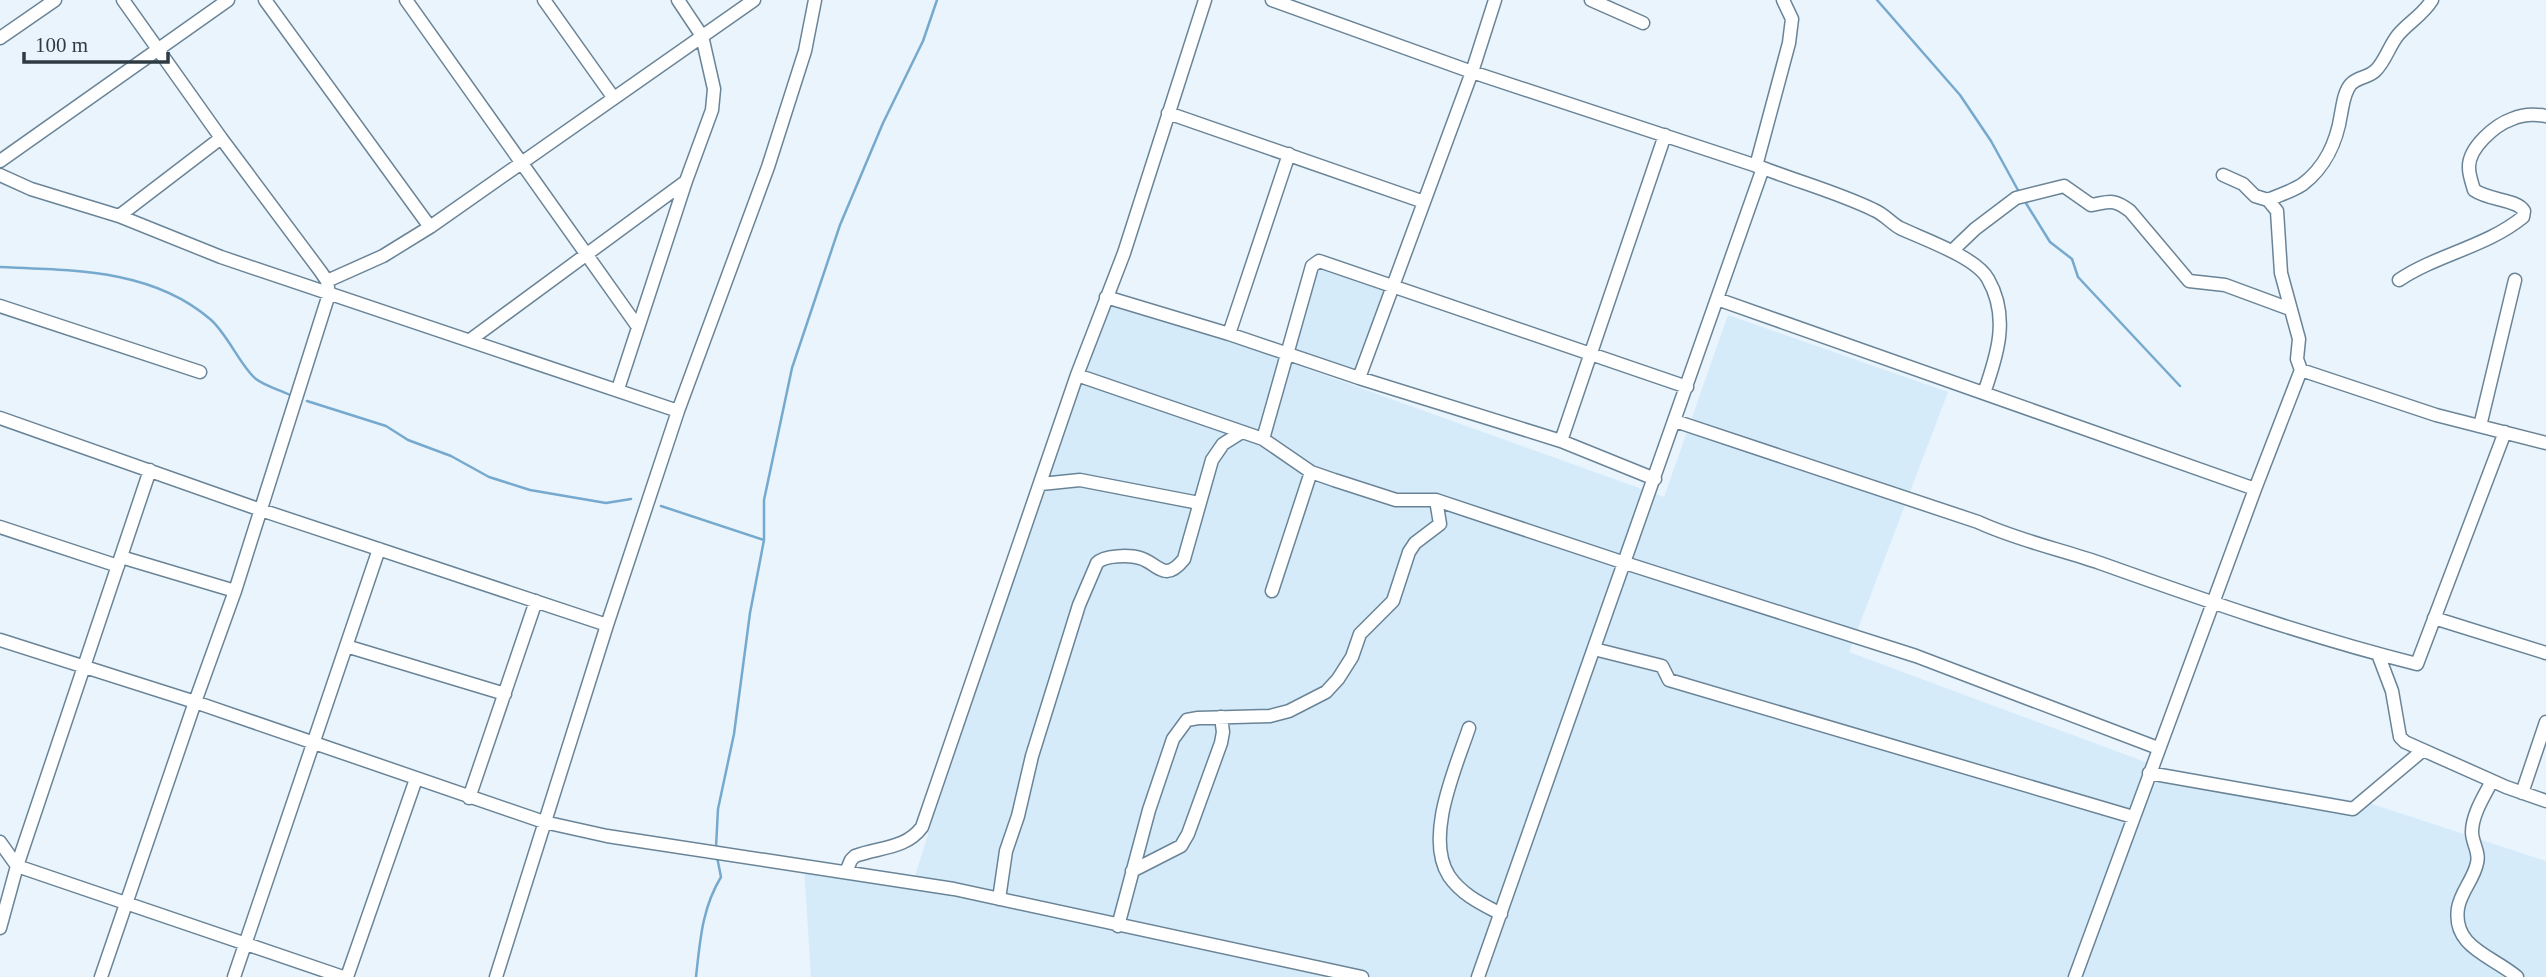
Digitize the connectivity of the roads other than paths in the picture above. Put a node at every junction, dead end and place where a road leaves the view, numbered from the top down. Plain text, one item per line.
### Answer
1 (55, 0) edge
2 (123, 0) edge
3 (228, 0) edge
4 (265, 0) edge
5 (406, 0) edge
6 (544, 0) edge
7 (678, 0) edge
8 (754, 0) edge
9 (815, 0) edge
10 (1205, 0) edge
11 (1272, 0) edge
12 (1495, 0) edge
13 (1591, 0) edge
14 (2432, 0) edge
15 (1787, 3) edge
16 (1643, 23) dead end
17 (702, 36) junction
18 (0, 38) edge
19 (158, 49) junction
20 (1472, 72) junction
21 (613, 97) junction
22 (1168, 113) junction
23 (2546, 116) edge
24 (1665, 135) junction
25 (221, 138) junction
26 (1289, 154) junction
27 (0, 161) edge
28 (522, 163) junction
29 (1759, 167) junction
30 (0, 175) edge
31 (2223, 175) dead end
32 (686, 181) junction
33 (2268, 200) junction
34 (1424, 202) junction
35 (119, 216) junction
36 (430, 227) junction
37 (1952, 251) junction
38 (585, 253) junction
39 (2399, 279) dead end
40 (2515, 280) dead end
41 (328, 287) junction
42 (1393, 288) junction
43 (1106, 297) junction
44 (1717, 299) junction
45 (0, 306) edge
46 (2290, 309) junction
47 (638, 327) junction
48 (1228, 334) junction
49 (470, 340) junction
50 (1287, 353) junction
51 (1591, 354) junction
52 (2301, 370) junction
53 (200, 372) dead end
54 (1077, 375) junction
55 (1359, 378) junction
56 (1686, 387) junction
57 (618, 389) junction
58 (1984, 393) junction
59 (678, 411) junction
60 (0, 418) edge
61 (1675, 421) junction
62 (2480, 426) junction
63 (1242, 432) junction
64 (2505, 432) junction
65 (1263, 439) junction
66 (1561, 441) junction
67 (2546, 443) edge
68 (150, 470) junction
69 (1311, 472) junction
70 (1655, 479) junction
71 (1041, 484) junction
72 (2255, 489) junction
73 (1436, 500) junction
74 (1199, 503) junction
75 (261, 510) junction
76 (0, 527) edge
77 (379, 549) junction
78 (120, 561) junction
79 (1625, 563) junction
80 (235, 591) junction
81 (1272, 591) dead end
82 (537, 601) junction
83 (2214, 604) junction
84 (2434, 618) junction
85 (607, 625) junction
86 (0, 640) edge
87 (346, 646) junction
88 (1594, 649) junction
89 (2546, 653) edge
90 (2378, 654) junction
91 (84, 667) junction
92 (505, 694) junction
93 (194, 702) junction
94 (1221, 717) junction
95 (2546, 722) edge
96 (1469, 729) dead end
97 (313, 743) junction
98 (2158, 748) junction
99 (2422, 751) junction
100 (2149, 773) junction
101 (416, 779) junction
102 (2491, 781) junction
103 (2522, 793) junction
104 (469, 798) junction
105 (2546, 802) edge
106 (2133, 817) junction
107 (544, 822) junction
108 (0, 842) edge
109 (16, 866) junction
110 (846, 872) junction
111 (1132, 872) junction
112 (999, 899) junction
113 (127, 905) junction
114 (1501, 914) junction
115 (1118, 926) junction
116 (0, 928) edge
117 (245, 944) junction
118 (101, 977) edge
119 (234, 977) edge
120 (345, 977) edge
121 (496, 977) edge
122 (1362, 977) edge
123 (1478, 977) edge
124 (2075, 977) edge
125 (2516, 977) edge

1 - 18 street
2 - 19 street
3 - 19 street
4 - 36 street
5 - 28 street
6 - 21 street
7 - 17 street
8 - 17 street
9 - 59 street
10 - 22 street
11 - 20 street
12 - 20 street
13 - 16 street
14 - 33 street
15 - 29 street
17 - 21 street
17 - 32 street
19 - 25 street
19 - 27 street
20 - 24 street
20 - 34 street
21 - 28 street
22 - 26 street
22 - 43 street
23 - 39 street
24 - 29 street
24 - 51 street
25 - 35 street
25 - 41 street
26 - 34 street
26 - 48 street
28 - 36 street
28 - 38 street
29 - 37 street
29 - 44 street
30 - 35 street
31 - 33 street
32 - 38 street
32 - 47 street
33 - 46 street
34 - 42 street
35 - 41 street
36 - 41 street
37 - 46 street
37 - 58 street
38 - 47 street
38 - 49 street
40 - 62 street
41 - 49 street
41 - 75 street
42 - 50 street
42 - 51 street
42 - 55 street
43 - 48 street
43 - 54 street
44 - 56 street
44 - 58 street
45 - 53 street
46 - 52 street
47 - 57 street
48 - 50 street
49 - 57 street
50 - 55 street
50 - 65 street
51 - 56 street
51 - 66 street
52 - 62 street
52 - 72 street
54 - 63 street
54 - 71 street
55 - 66 street
56 - 61 street
57 - 59 street
58 - 72 street
59 - 85 street
60 - 68 street
61 - 70 street
61 - 83 street
62 - 64 street
63 - 65 street
63 - 74 street
64 - 67 street
64 - 84 street
65 - 69 street
66 - 70 street
68 - 75 street
68 - 78 street
69 - 73 street
69 - 81 street
70 - 79 street
71 - 74 street
71 - 110 street
72 - 83 street
73 - 79 street
73 - 94 street
74 - 112 street
75 - 77 street
75 - 80 street
76 - 78 street
77 - 82 street
77 - 87 street
78 - 80 street
78 - 91 street
79 - 88 street
79 - 98 street
80 - 93 street
82 - 85 street
82 - 92 street
83 - 90 street
83 - 98 street
84 - 89 street
84 - 90 street
85 - 107 street
86 - 91 street
87 - 92 street
87 - 97 street
88 - 106 street
88 - 114 street
90 - 99 street
91 - 93 street
91 - 109 street
92 - 104 street
93 - 97 street
93 - 113 street
94 - 111 street
94 - 111 street
95 - 103 street
96 - 114 street
97 - 101 street
97 - 117 street
98 - 100 street
99 - 100 street
99 - 102 street
100 - 106 street
101 - 104 street
101 - 120 street
102 - 103 street
102 - 125 street
103 - 105 street
104 - 107 street
106 - 124 street
107 - 110 street
107 - 121 street
108 - 109 street
109 - 113 street
109 - 116 street
110 - 112 street
111 - 115 street
112 - 115 street
113 - 117 street
113 - 118 street
114 - 123 street
115 - 122 street
117 - 119 street
117 - 120 street

